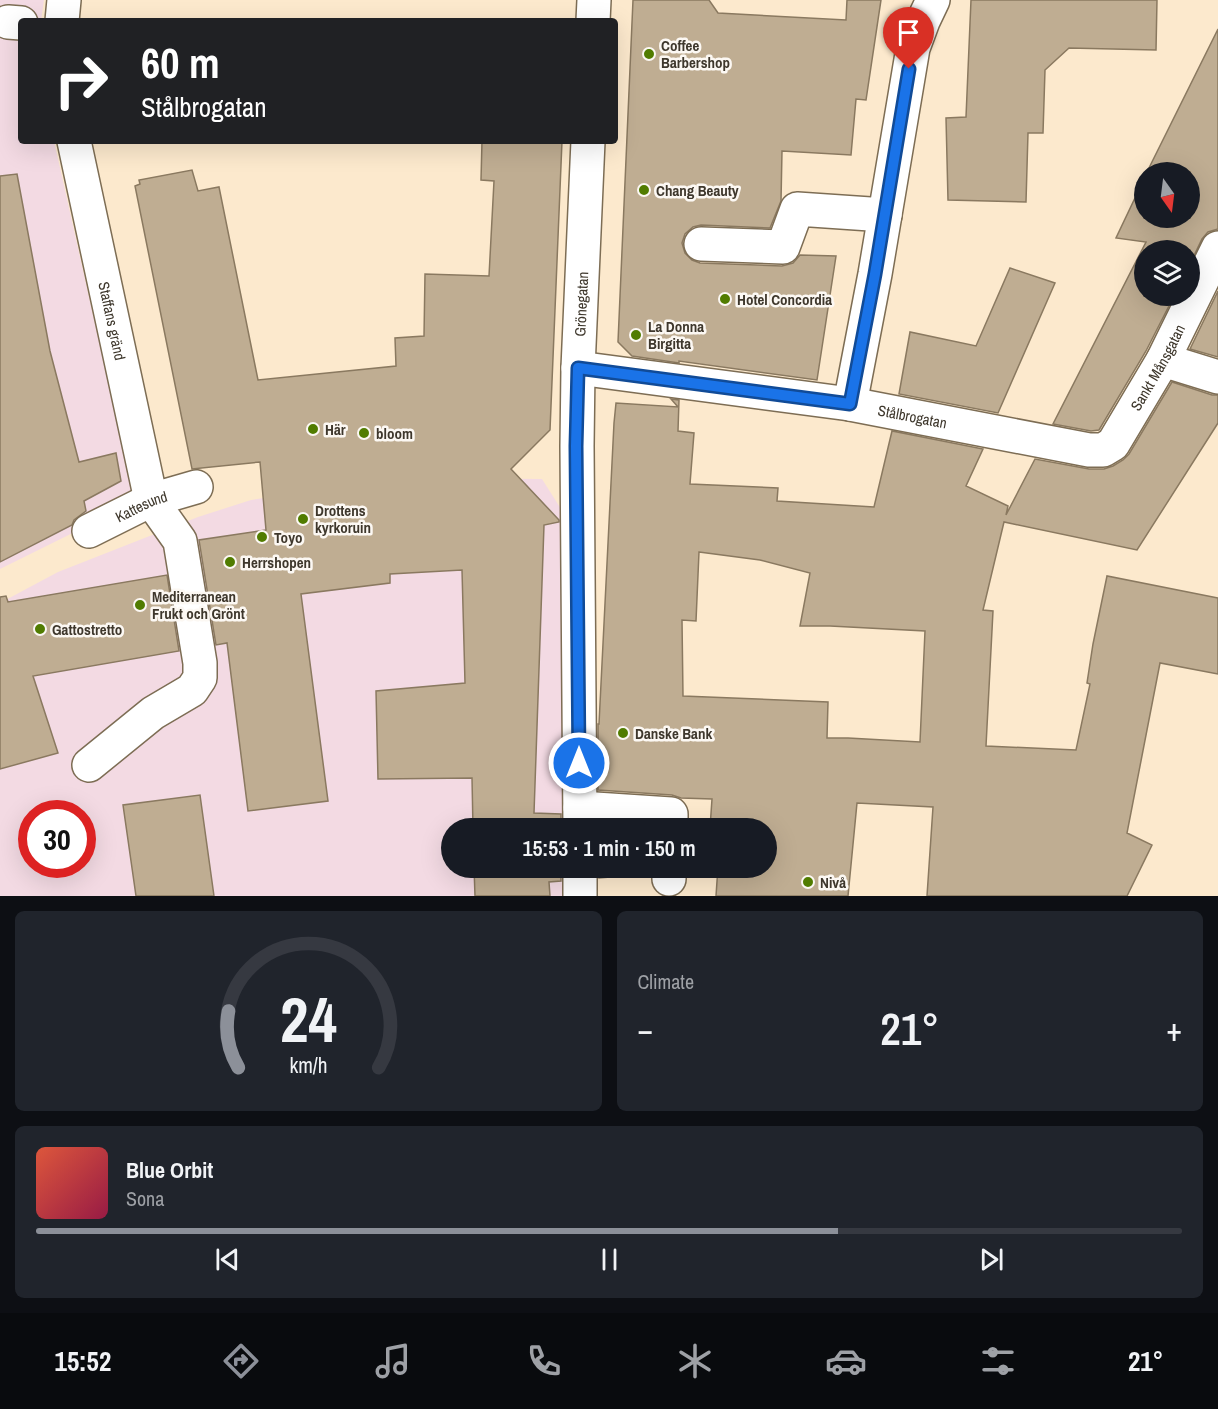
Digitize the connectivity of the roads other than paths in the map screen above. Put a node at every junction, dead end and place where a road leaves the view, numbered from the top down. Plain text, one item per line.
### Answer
1 (64, 0) edge
2 (594, 0) edge
3 (933, 0) edge
4 (62, 18) edge
5 (593, 18) edge
6 (75, 144) edge
7 (588, 144) edge
8 (885, 215) junction
9 (700, 244) dead end
10 (1218, 248) edge
11 (1163, 360) junction
12 (578, 368) junction
13 (1218, 377) edge
14 (850, 404) junction
15 (1103, 450) joint
16 (196, 487) dead end
17 (151, 500) junction
18 (89, 531) dead end
19 (89, 765) dead end
20 (580, 818) edge
21 (671, 818) edge
22 (580, 878) edge
23 (580, 896) edge

1 - 4 street
2 - 5 street
3 - 8 street
6 - 17 street, Staffans gränd
7 - 12 street, Grönegatan
8 - 9 street
8 - 14 street
10 - 11 street, Sankt Månsgatan
11 - 13 street
11 - 15 street, Sankt Månsgatan
12 - 14 street, Stålbrogatan
12 - 20 street, Grönegatan
14 - 15 street, Stålbrogatan
16 - 17 street, Kattesund
17 - 18 street, Kattesund
17 - 19 street
20 - 21 street
22 - 23 street

